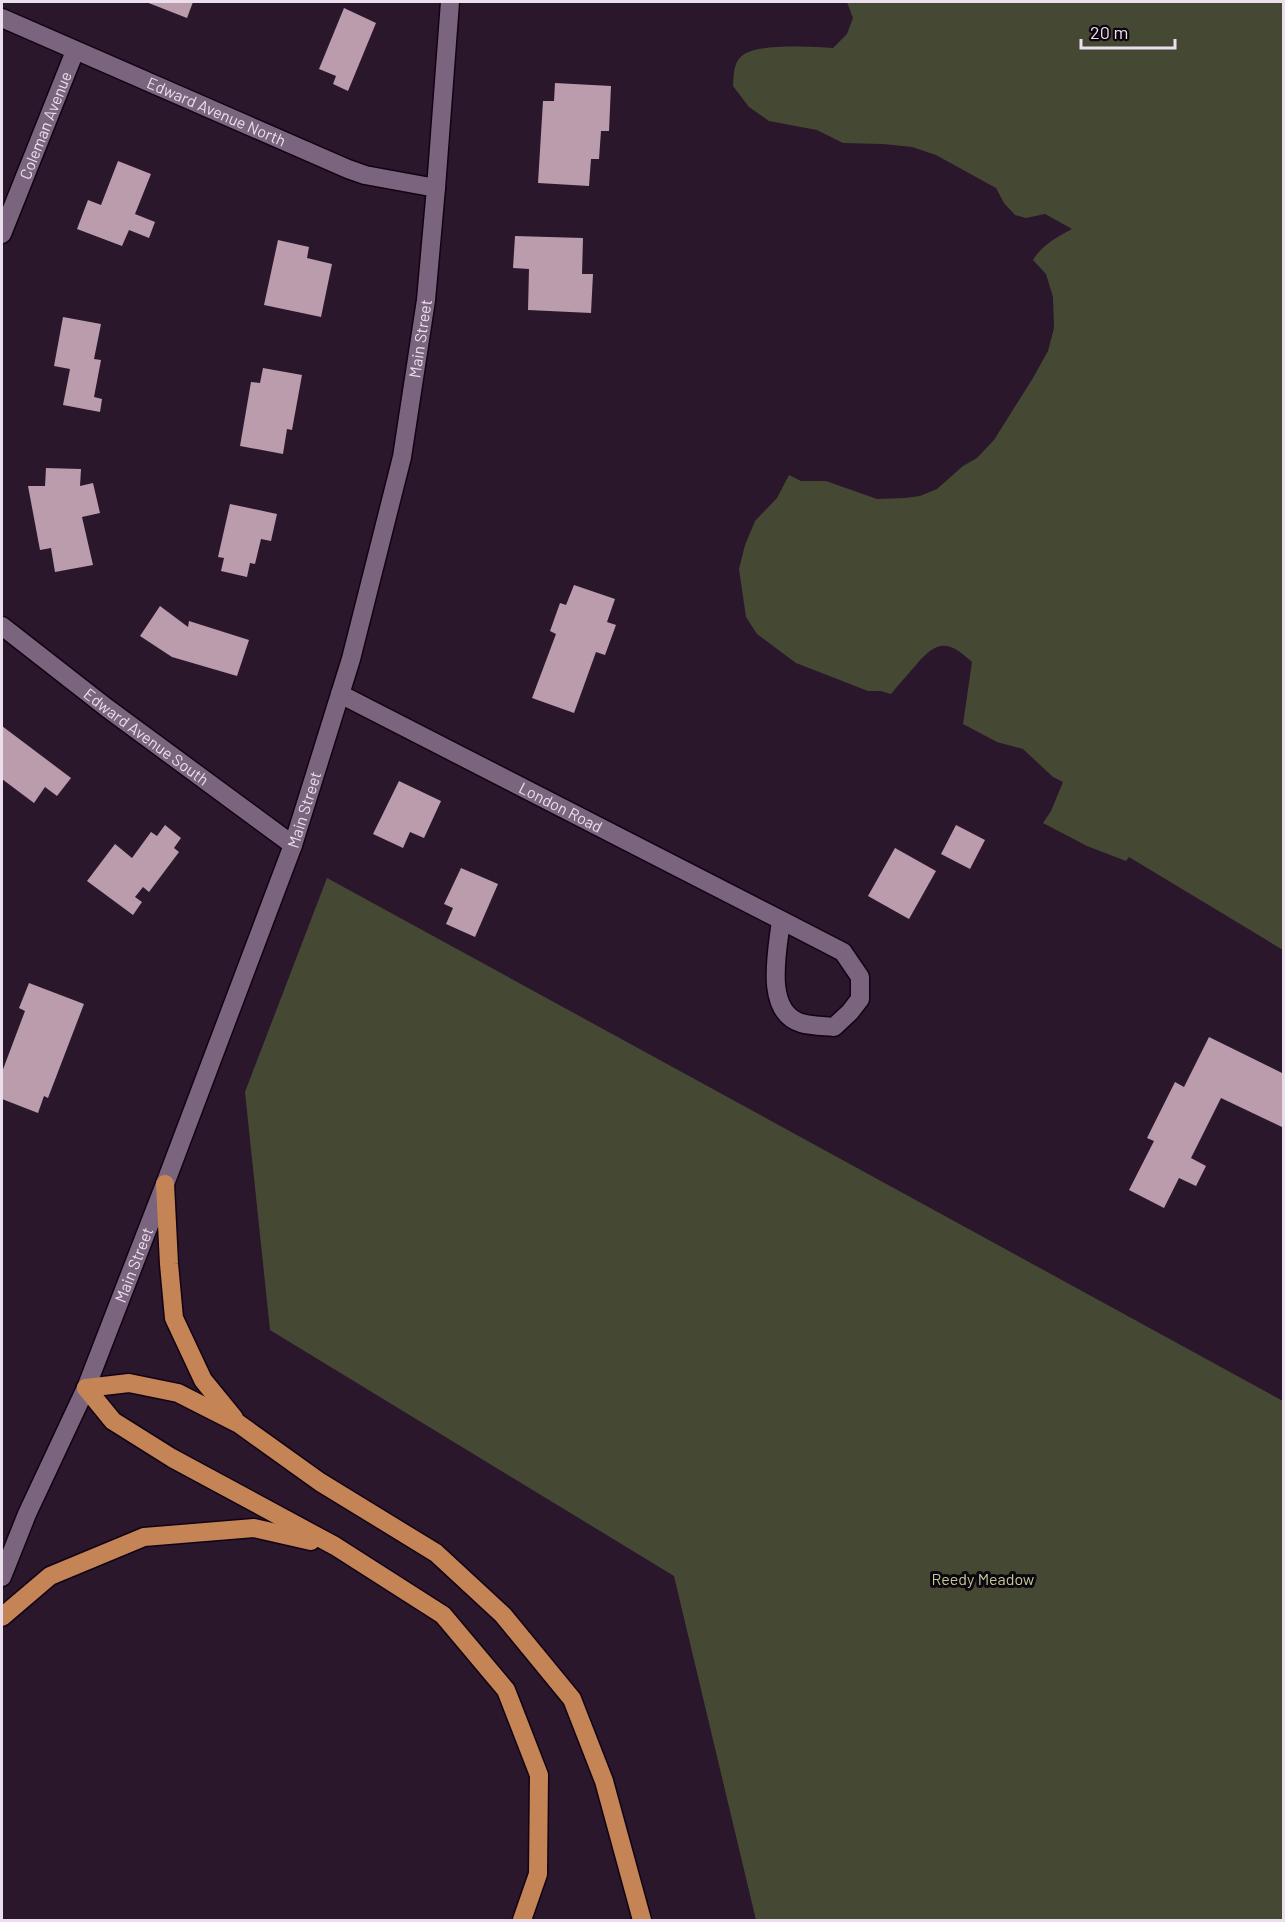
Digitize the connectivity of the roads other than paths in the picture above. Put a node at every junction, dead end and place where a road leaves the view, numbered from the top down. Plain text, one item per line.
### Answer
1 (450, 2) edge
2 (2, 18) edge
3 (75, 51) junction
4 (436, 188) junction
5 (2, 234) edge
6 (2, 626) edge
7 (340, 693) junction
8 (293, 845) junction
9 (781, 920) junction
10 (165, 1184) junction
11 (86, 1388) junction
12 (239, 1424) junction
13 (335, 1546) junction
14 (2, 1577) edge
15 (2, 1617) edge
16 (522, 1920) edge
17 (642, 1920) edge

1 - 4 street, Main Street
2 - 3 street, Edward Avenue North
3 - 4 street, Edward Avenue North
3 - 5 street, Coleman Avenue
4 - 7 street, Main Street
6 - 8 street, Edward Avenue South
7 - 8 street, Main Street
7 - 9 street, London Road
8 - 10 street, Main Street
9 - 9 street, London Road
10 - 11 street, Main Street
10 - 12 highway
11 - 12 highway
11 - 13 highway
11 - 14 street, Main Street
12 - 17 highway
13 - 15 highway
13 - 16 highway

